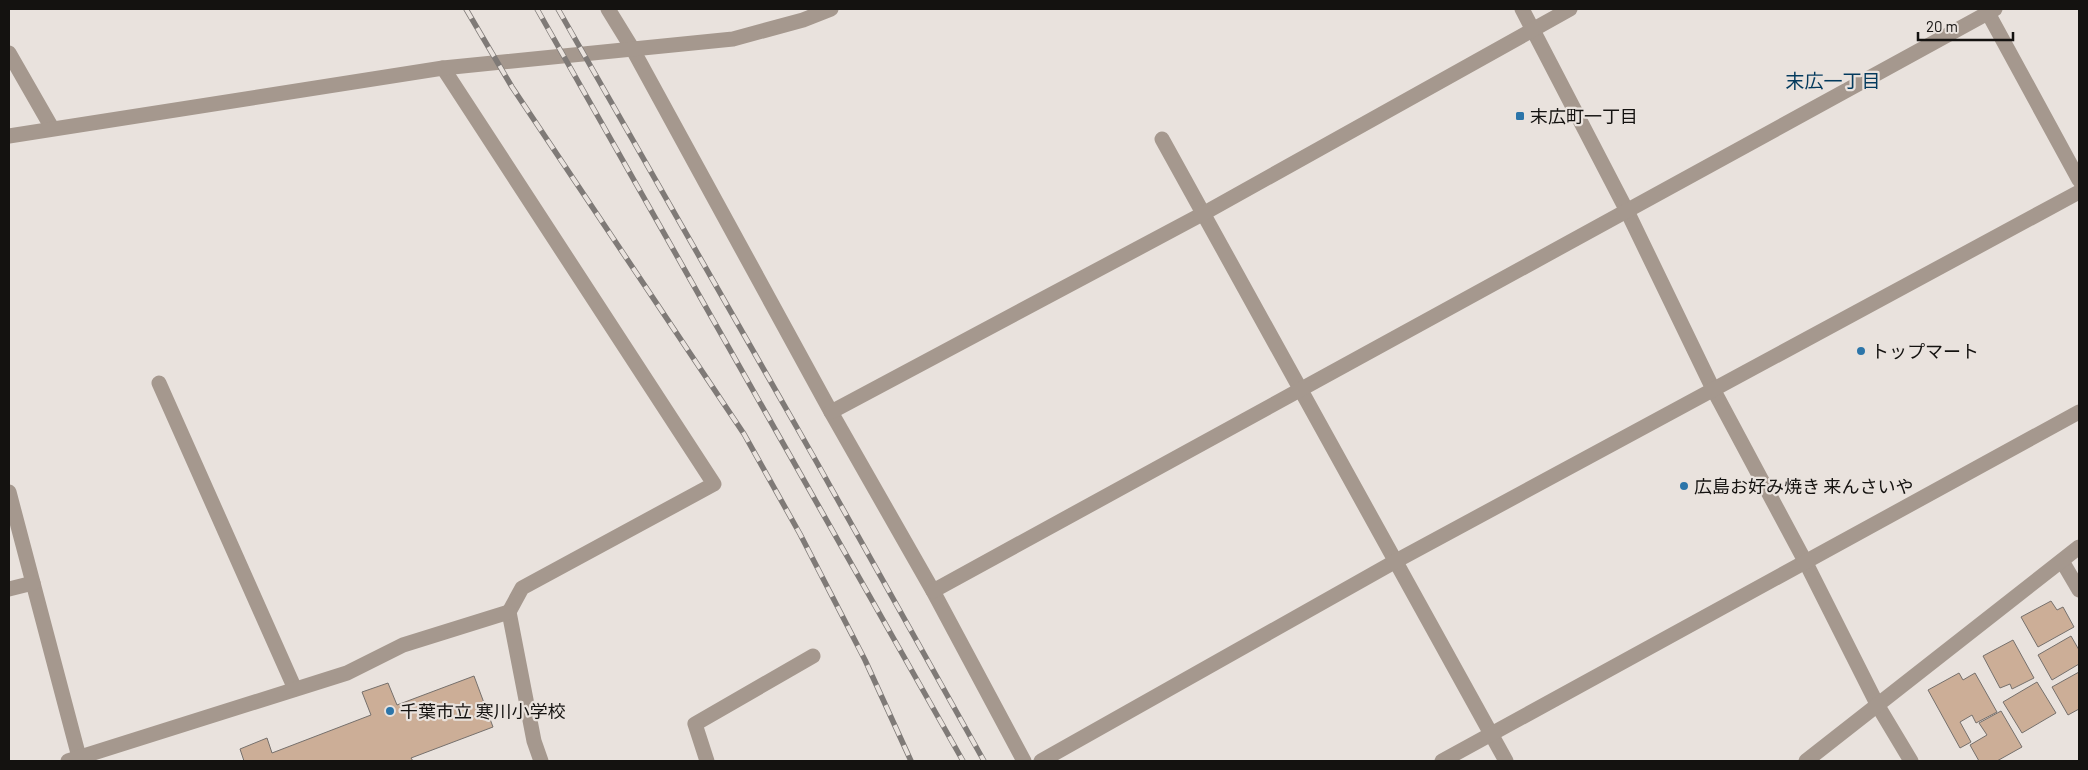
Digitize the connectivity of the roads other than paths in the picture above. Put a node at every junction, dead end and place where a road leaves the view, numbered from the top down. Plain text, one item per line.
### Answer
1 (608, 9) edge
2 (831, 9) edge
3 (1522, 9) edge
4 (1570, 9) edge
5 (1992, 11) edge
6 (1532, 30) junction
7 (632, 48) junction
8 (9, 53) edge
9 (443, 68) junction
10 (52, 128) junction
11 (9, 136) edge
12 (1162, 139) dead end
13 (2079, 180) edge
14 (2079, 192) edge
15 (1626, 211) junction
16 (1203, 213) junction
17 (159, 383) dead end
18 (1714, 389) junction
19 (1300, 390) junction
20 (831, 412) junction
21 (2079, 412) edge
22 (9, 492) edge
23 (2079, 547) edge
24 (1396, 561) junction
25 (2062, 561) junction
26 (1806, 563) junction
27 (33, 583) junction
28 (9, 589) edge
29 (2079, 590) edge
30 (933, 591) junction
31 (509, 612) junction
32 (813, 656) dead end
33 (295, 689) junction
34 (1878, 706) junction
35 (1490, 735) junction
36 (73, 759) edge
37 (541, 761) edge
38 (707, 761) edge
39 (1024, 761) edge
40 (1041, 761) edge
41 (1442, 761) edge
42 (1506, 761) edge
43 (1806, 761) edge
44 (1911, 761) edge

1 - 7 street
2 - 7 street
3 - 6 street
4 - 6 street
5 - 13 street
5 - 15 street
6 - 15 street
6 - 16 street
7 - 9 street
7 - 20 street
8 - 10 street
9 - 10 street
9 - 31 street
10 - 11 street
12 - 16 street
14 - 18 street
15 - 18 street
15 - 19 street
16 - 19 street
16 - 20 street
17 - 33 street
18 - 24 street
18 - 26 street
19 - 24 street
19 - 30 street
20 - 30 street
21 - 26 street
22 - 27 street
23 - 25 street
24 - 35 street
24 - 40 street
25 - 29 street
25 - 34 street
26 - 34 street
26 - 35 street
27 - 28 street
27 - 36 street
30 - 39 street
31 - 33 street
31 - 37 street
32 - 38 street
33 - 36 street
34 - 43 street
34 - 44 street
35 - 41 street
35 - 42 street

